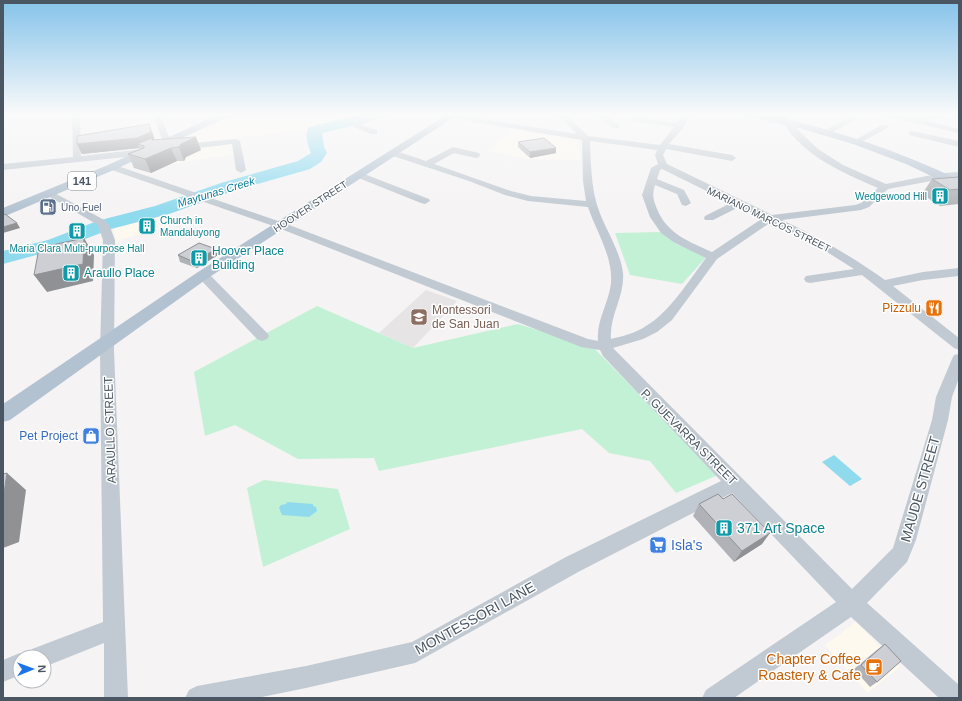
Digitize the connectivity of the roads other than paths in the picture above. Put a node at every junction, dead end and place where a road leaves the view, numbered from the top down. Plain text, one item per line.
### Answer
1 (77, 147) edge
2 (156, 147) edge
3 (168, 147) edge
4 (183, 147) edge
5 (237, 147) edge
6 (402, 147) edge
7 (587, 147) edge
8 (663, 147) joint
9 (810, 147) edge
10 (867, 147) edge
11 (144, 152) junction
12 (393, 153) junction
13 (476, 155) dead end
14 (732, 158) dead end
15 (77, 159) junction
16 (427, 164) junction
17 (663, 165) junction
18 (3, 167) edge
19 (112, 167) junction
20 (241, 170) dead end
21 (358, 175) junction
22 (959, 175) edge
23 (942, 176) junction
24 (651, 180) junction
25 (959, 185) edge
26 (885, 188) junction
27 (51, 194) junction
28 (425, 201) dead end
29 (686, 203) dead end
30 (738, 203) junction
31 (592, 204) junction
32 (3, 213) edge
33 (709, 218) dead end
34 (770, 218) junction
35 (280, 225) junction
36 (713, 256) junction
37 (865, 271) junction
38 (959, 272) edge
39 (203, 275) junction
40 (810, 279) dead end
41 (883, 284) junction
42 (262, 336) dead end
43 (108, 340) junction
44 (959, 345) edge
45 (604, 346) junction
46 (959, 358) edge
47 (3, 414) edge
48 (734, 482) junction
49 (852, 604) junction
50 (115, 628) junction
51 (52, 652) edge
52 (116, 698) edge
53 (197, 698) edge
54 (714, 698) edge
55 (956, 698) edge

1 - 15 street
2 - 11 main road, 141
3 - 4 street
5 - 20 street
6 - 12 main road, HOOVER STREET
7 - 31 street
8 - 14 street
8 - 17 street
9 - 26 street
10 - 23 main road
11 - 15 street
11 - 19 main road, 141
12 - 16 street
12 - 21 main road, HOOVER STREET
13 - 16 street
15 - 18 street
16 - 31 street
17 - 24 street
17 - 30 street, MARIANO MARCOS STREET
19 - 27 main road, 141
19 - 35 street
21 - 28 street
21 - 35 main road, HOOVER STREET
22 - 23 street
23 - 25 main road
23 - 26 street
24 - 29 street
24 - 36 street
26 - 34 street
27 - 32 main road, 141
27 - 43 street, ARAULLO STREET
30 - 33 street
30 - 34 street, MARIANO MARCOS STREET
31 - 45 street
34 - 36 street
34 - 37 street, MARIANO MARCOS STREET
35 - 39 main road, HOOVER STREET
35 - 45 street
36 - 45 street
37 - 40 street
37 - 41 street, MARIANO MARCOS STREET
38 - 41 street
39 - 42 street
39 - 43 main road, HOOVER STREET
41 - 44 street, MARIANO MARCOS STREET
43 - 47 main road, HOOVER STREET
43 - 50 street, ARAULLO STREET
45 - 48 street, P. GUEVARRA STREET
46 - 49 street, MAUDE STREET
48 - 49 street, P. GUEVARRA STREET
48 - 53 street, MONTESSORI LANE
49 - 54 street, MAUDE STREET
49 - 55 street, P. GUEVARRA STREET
50 - 51 street
50 - 52 street, ARAULLO STREET

